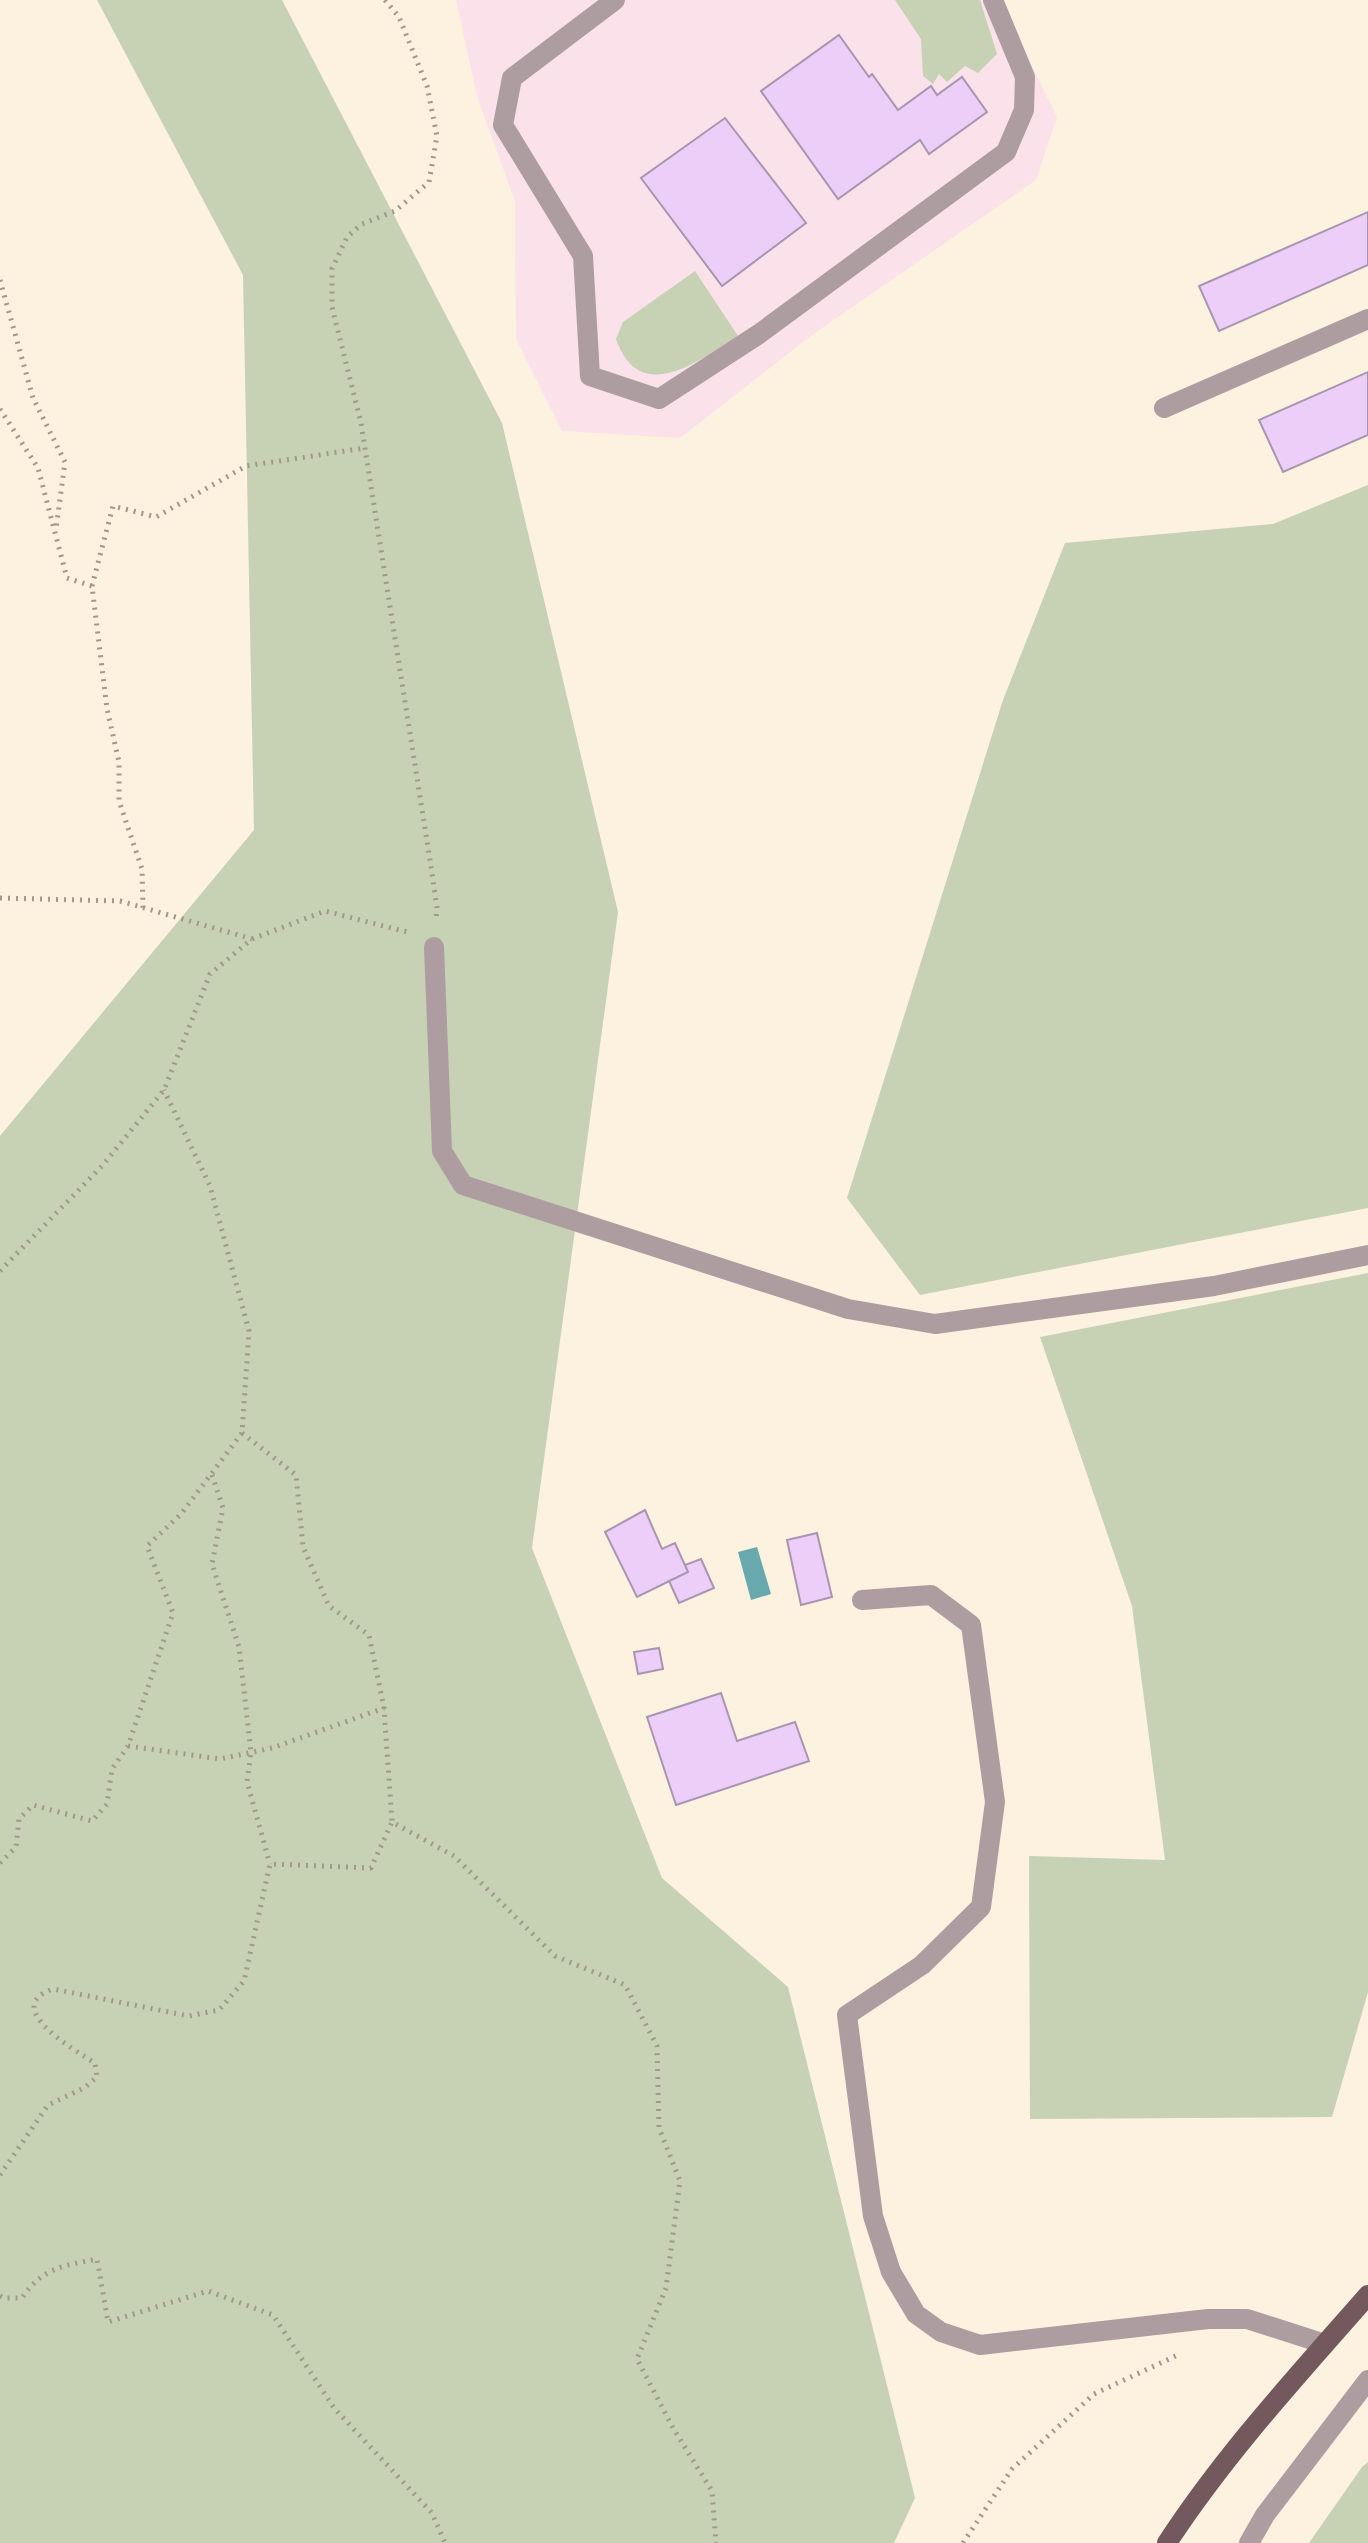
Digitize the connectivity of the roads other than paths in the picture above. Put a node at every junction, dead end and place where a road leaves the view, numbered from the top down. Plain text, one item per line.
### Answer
1 (615, 0) edge
2 (993, 0) edge
3 (1368, 319) edge
4 (1164, 408) dead end
5 (434, 947) road end
6 (1368, 1255) edge
7 (862, 1600) dead end
8 (1368, 2295) edge
9 (1325, 2344) junction
10 (1368, 2380) edge
11 (1167, 2543) edge
12 (1249, 2543) edge

1 - 2 street
3 - 4 street
5 - 6 street
7 - 9 street
8 - 9 main road
9 - 11 main road
10 - 12 street

